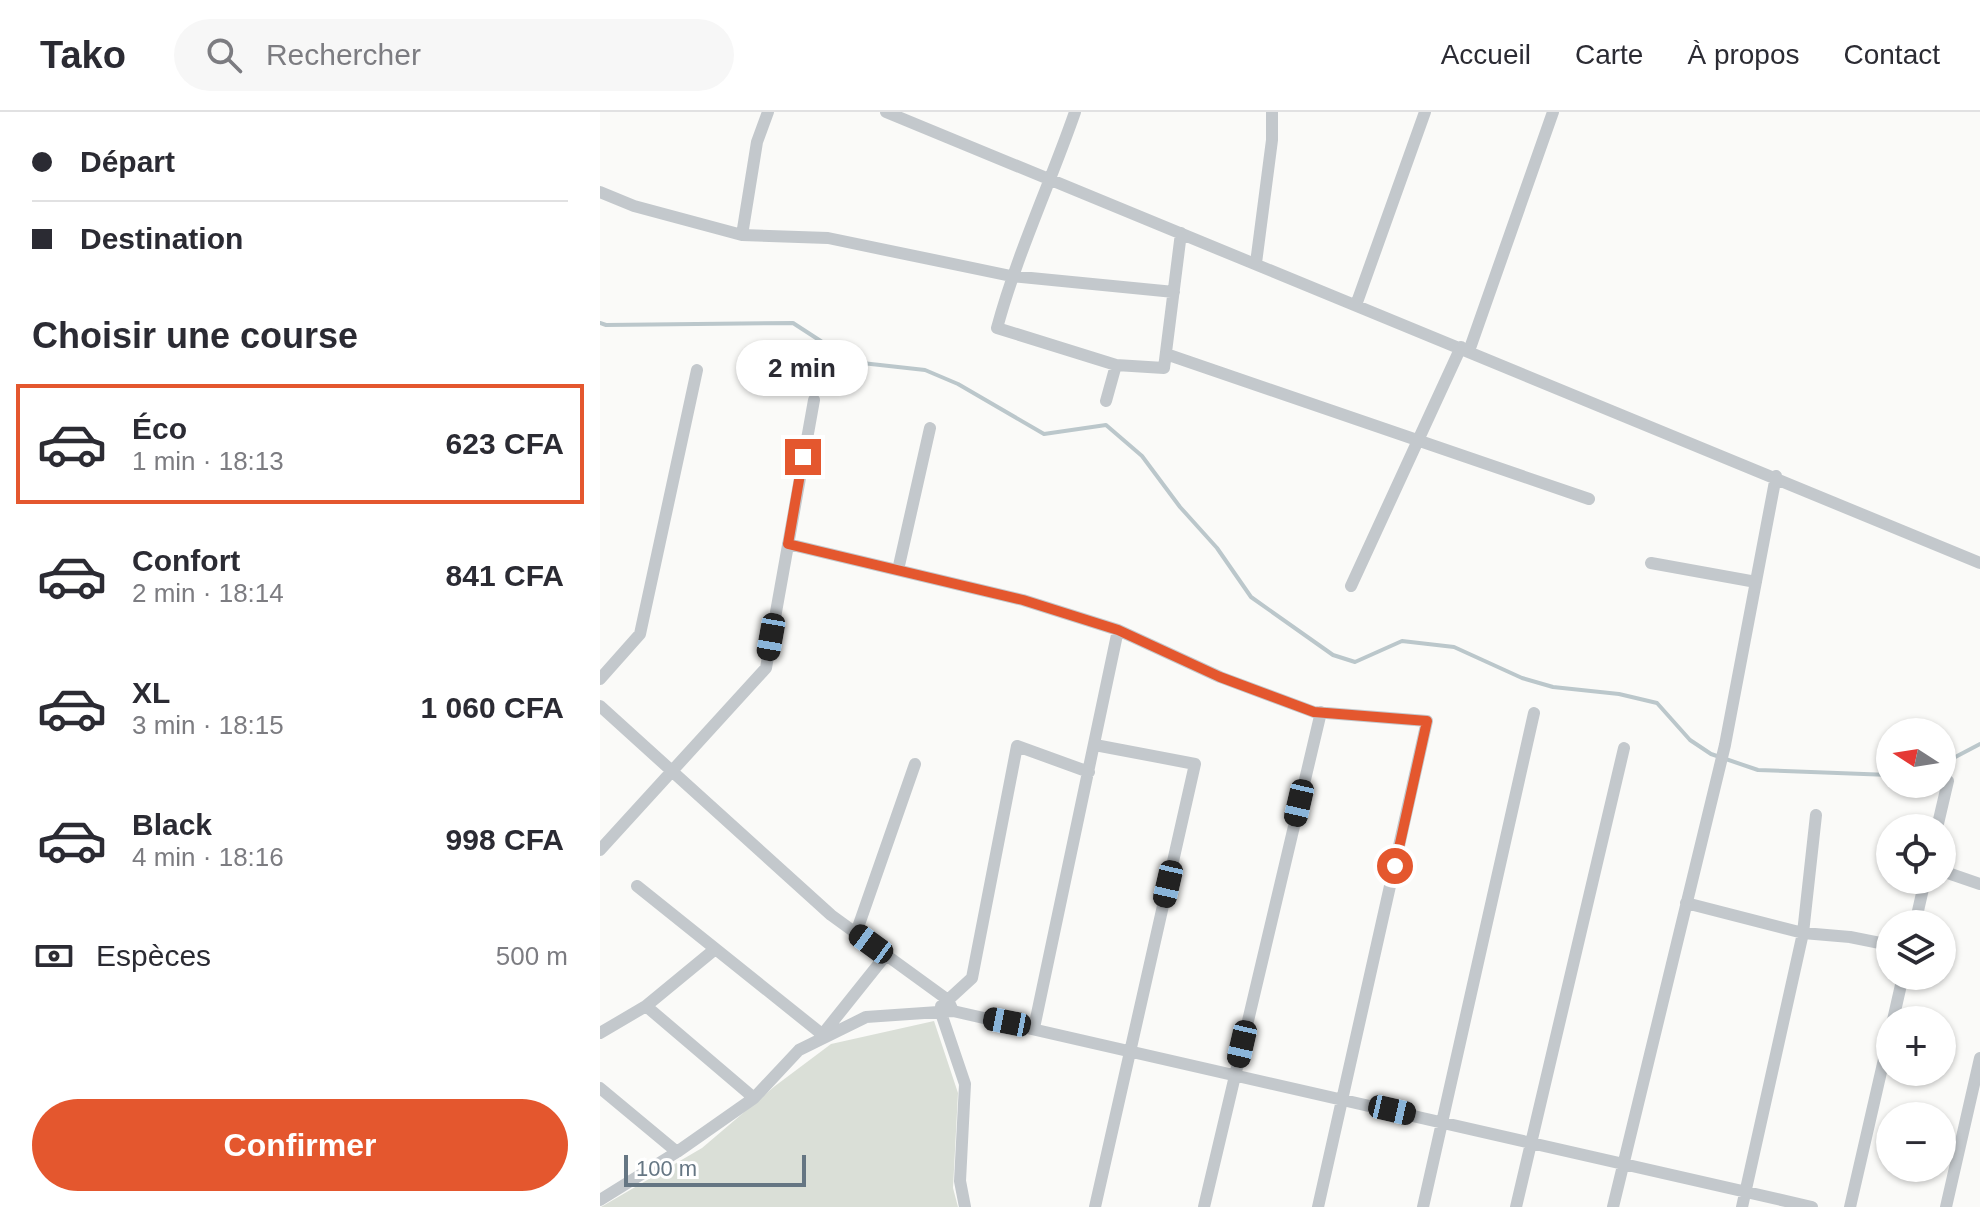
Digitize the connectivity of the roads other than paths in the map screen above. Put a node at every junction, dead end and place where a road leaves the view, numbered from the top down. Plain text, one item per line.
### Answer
1 (768, 112) edge
2 (886, 112) edge
3 (1075, 112) edge
4 (1272, 112) edge
5 (1425, 112) edge
6 (1553, 112) edge
7 (1052, 180) junction
8 (600, 192) edge
9 (1181, 233) junction
10 (742, 235) junction
11 (1256, 263) junction
12 (1011, 276) junction
13 (1174, 292) junction
14 (1356, 305) junction
15 (1465, 349) junction
16 (1166, 354) junction
17 (1116, 365) junction
18 (697, 370) dead end
19 (814, 400) dead end
20 (1106, 401) dead end
21 (930, 428) dead end
22 (1418, 441) junction
23 (1776, 476) junction
24 (1589, 499) dead end
25 (788, 544) junction
26 (1651, 563) dead end
27 (1980, 563) edge
28 (898, 570) junction
29 (1756, 582) junction
30 (1351, 586) dead end
31 (1118, 630) junction
32 (600, 679) edge
33 (600, 706) edge
34 (1321, 712) junction
35 (1534, 713) dead end
36 (1095, 745) junction
37 (1624, 748) dead end
38 (915, 764) dead end
39 (673, 772) junction
40 (1089, 772) junction
41 (1816, 815) dead end
42 (600, 850) edge
43 (1956, 876) edge
44 (1980, 884) edge
45 (637, 886) dead end
46 (1686, 903) junction
47 (856, 933) junction
48 (1803, 933) junction
49 (1876, 942) edge
50 (714, 950) junction
51 (886, 955) junction
52 (946, 1005) junction
53 (646, 1006) junction
54 (1034, 1028) junction
55 (600, 1033) edge
56 (823, 1035) junction
57 (799, 1050) junction
58 (1131, 1050) junction
59 (1980, 1058) edge
60 (1235, 1074) junction
61 (1878, 1086) edge
62 (600, 1088) edge
63 (754, 1098) junction
64 (1343, 1099) junction
65 (1442, 1122) junction
66 (1531, 1142) junction
67 (677, 1152) junction
68 (1623, 1164) junction
69 (1746, 1192) junction
70 (600, 1200) edge
71 (965, 1207) edge
72 (1095, 1207) edge
73 (1204, 1207) edge
74 (1318, 1207) edge
75 (1423, 1207) edge
76 (1516, 1207) edge
77 (1613, 1207) edge
78 (1742, 1207) edge
79 (1812, 1207) edge
80 (1850, 1207) edge
81 (1946, 1207) edge

1 - 10 street
2 - 7 street
3 - 7 street
4 - 11 street
5 - 14 street
6 - 15 street
7 - 9 street
7 - 12 street
8 - 10 street
9 - 11 street
9 - 13 street
10 - 12 street
11 - 14 street
12 - 13 street
12 - 17 street
13 - 16 street
14 - 15 street
15 - 22 street
15 - 23 street
16 - 17 street
16 - 22 street
17 - 20 street
18 - 32 street
19 - 25 street
21 - 28 street
22 - 24 street
22 - 30 street
23 - 27 street
23 - 29 street
25 - 28 street
25 - 39 street
26 - 29 street
28 - 31 street
29 - 46 street
31 - 34 street
31 - 36 street
33 - 39 street
34 - 60 street
34 - 64 street
35 - 65 street
36 - 40 street
36 - 58 street
37 - 66 street
38 - 47 street
39 - 42 street
39 - 47 street
40 - 52 street
40 - 54 street
41 - 48 street
43 - 44 street
45 - 50 street
46 - 48 street
46 - 68 street
47 - 51 street
48 - 49 street
48 - 69 street
50 - 53 street
50 - 56 street
51 - 52 street
51 - 56 street
52 - 54 street
52 - 57 street
52 - 71 street
53 - 55 street
53 - 63 street
54 - 58 street
56 - 57 street
57 - 63 street
58 - 60 street
58 - 72 street
59 - 81 street
60 - 64 street
60 - 73 street
61 - 80 street
62 - 67 street
63 - 67 street
64 - 65 street
64 - 74 street
65 - 66 street
65 - 75 street
66 - 68 street
66 - 76 street
67 - 70 street
68 - 69 street
68 - 77 street
69 - 78 street
69 - 79 street

